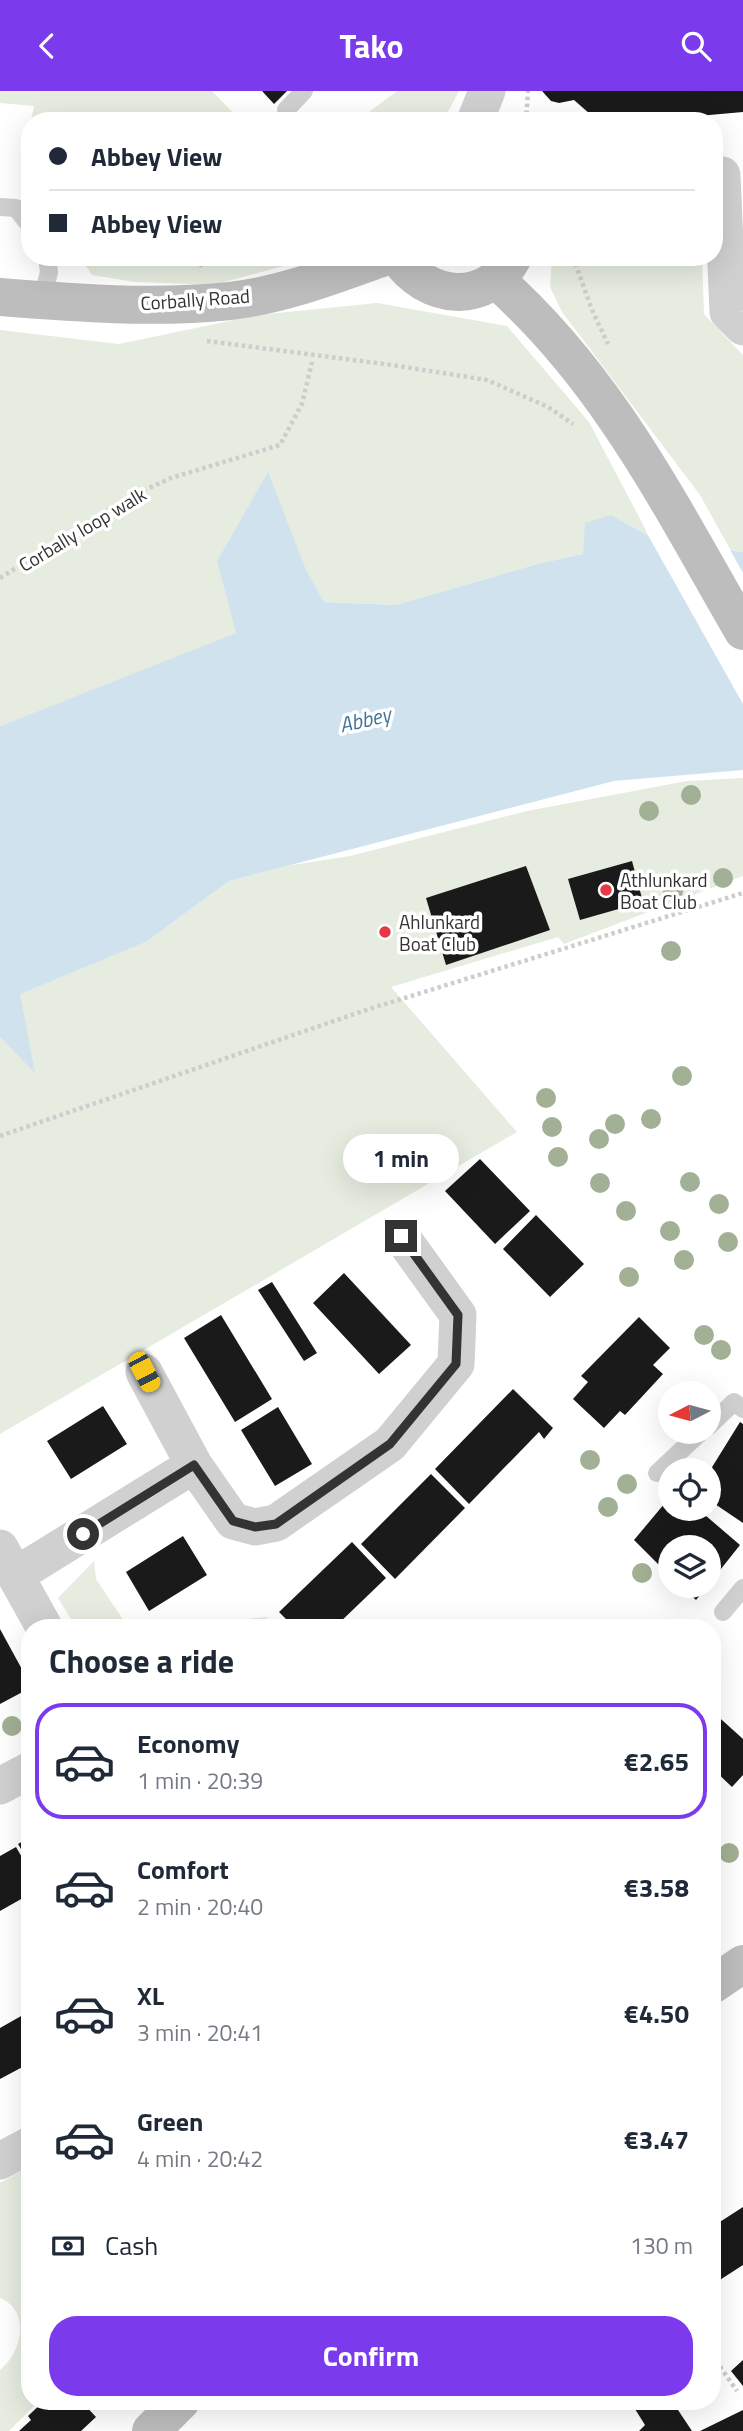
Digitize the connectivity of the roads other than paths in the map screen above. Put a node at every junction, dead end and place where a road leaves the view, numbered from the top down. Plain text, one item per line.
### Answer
1 (304, 91) edge
2 (487, 91) edge
3 (286, 110) dead end
4 (479, 112) edge
5 (726, 175) edge
6 (0, 207) edge
7 (21, 214) edge
8 (48, 266) edge
9 (360, 266) edge
10 (404, 266) edge
11 (504, 268) edge
12 (0, 296) edge
13 (42, 300) junction
14 (743, 327) edge
15 (743, 631) edge
16 (401, 1236) dead end
17 (144, 1372) dead end
18 (743, 1409) edge
19 (721, 1414) edge
20 (688, 1444) edge
21 (194, 1465) junction
22 (657, 1473) dead end
23 (8, 1562) edge
24 (743, 1588) edge
25 (723, 1612) dead end
26 (40, 1619) edge
27 (21, 1775) edge
28 (0, 1786) edge
29 (743, 1963) edge
30 (721, 1979) edge
31 (21, 2149) edge
32 (0, 2161) edge
33 (172, 2410) edge
34 (151, 2431) edge

1 - 3 lane
2 - 4 street
5 - 14 street
6 - 7 lane
8 - 13 lane
9 - 13 main road, Corbally Road
10 - 11 main road
11 - 15 main road
12 - 13 main road, Corbally Road
16 - 21 street
17 - 21 street
18 - 19 lane
20 - 22 lane
21 - 23 street
23 - 26 street
24 - 25 lane
27 - 28 street
29 - 30 main road
31 - 32 street
33 - 34 main road

